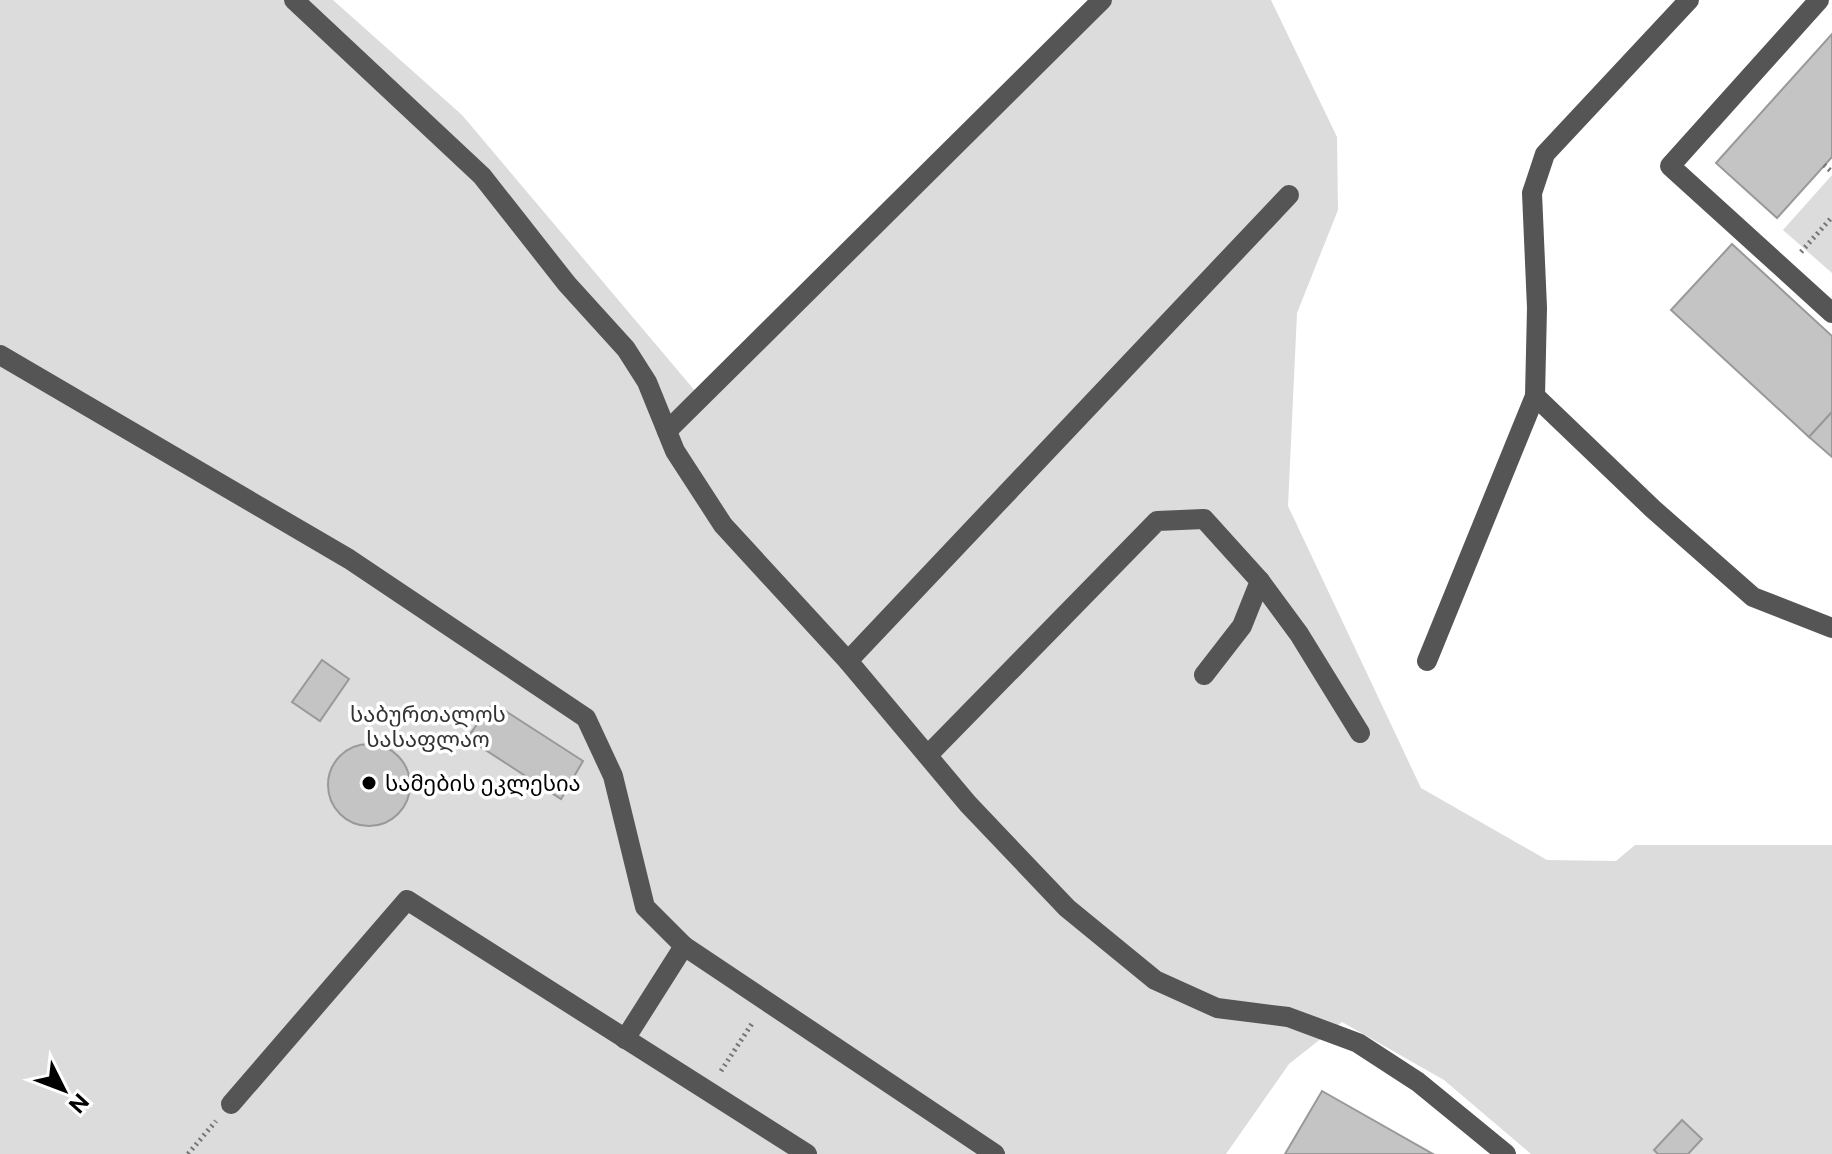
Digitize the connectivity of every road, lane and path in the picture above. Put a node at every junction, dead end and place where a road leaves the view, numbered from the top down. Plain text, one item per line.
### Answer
1 (294, 0) edge
2 (1102, 0) edge
3 (1689, 0) edge
4 (1819, 0) edge
5 (1824, 165) dead end
6 (1832, 172) edge
7 (1289, 195) dead end
8 (1832, 217) edge
9 (1784, 270) junction
10 (1832, 313) edge
11 (0, 355) edge
12 (1535, 396) junction
13 (667, 431) junction
14 (1260, 581) junction
15 (1832, 628) edge
16 (848, 661) junction
17 (1427, 661) dead end
18 (1204, 675) dead end
19 (1360, 733) dead end
20 (928, 755) junction
21 (684, 946) junction
22 (766, 1001) junction
23 (625, 1039) junction
24 (708, 1091) junction
25 (231, 1104) joint
26 (188, 1154) edge
27 (807, 1154) edge
28 (995, 1154) edge
29 (1506, 1154) edge

1 - 13 street
2 - 13 street
3 - 12 street
4 - 9 street
5 - 6 path
7 - 16 street
8 - 9 path
9 - 10 street
11 - 21 street
12 - 15 street
12 - 17 street
13 - 16 street
14 - 18 street
14 - 19 street
14 - 20 street
16 - 20 street
20 - 29 street
21 - 22 street
21 - 23 street
22 - 24 path
22 - 28 street
23 - 24 street
23 - 25 street
24 - 27 street
25 - 26 path

